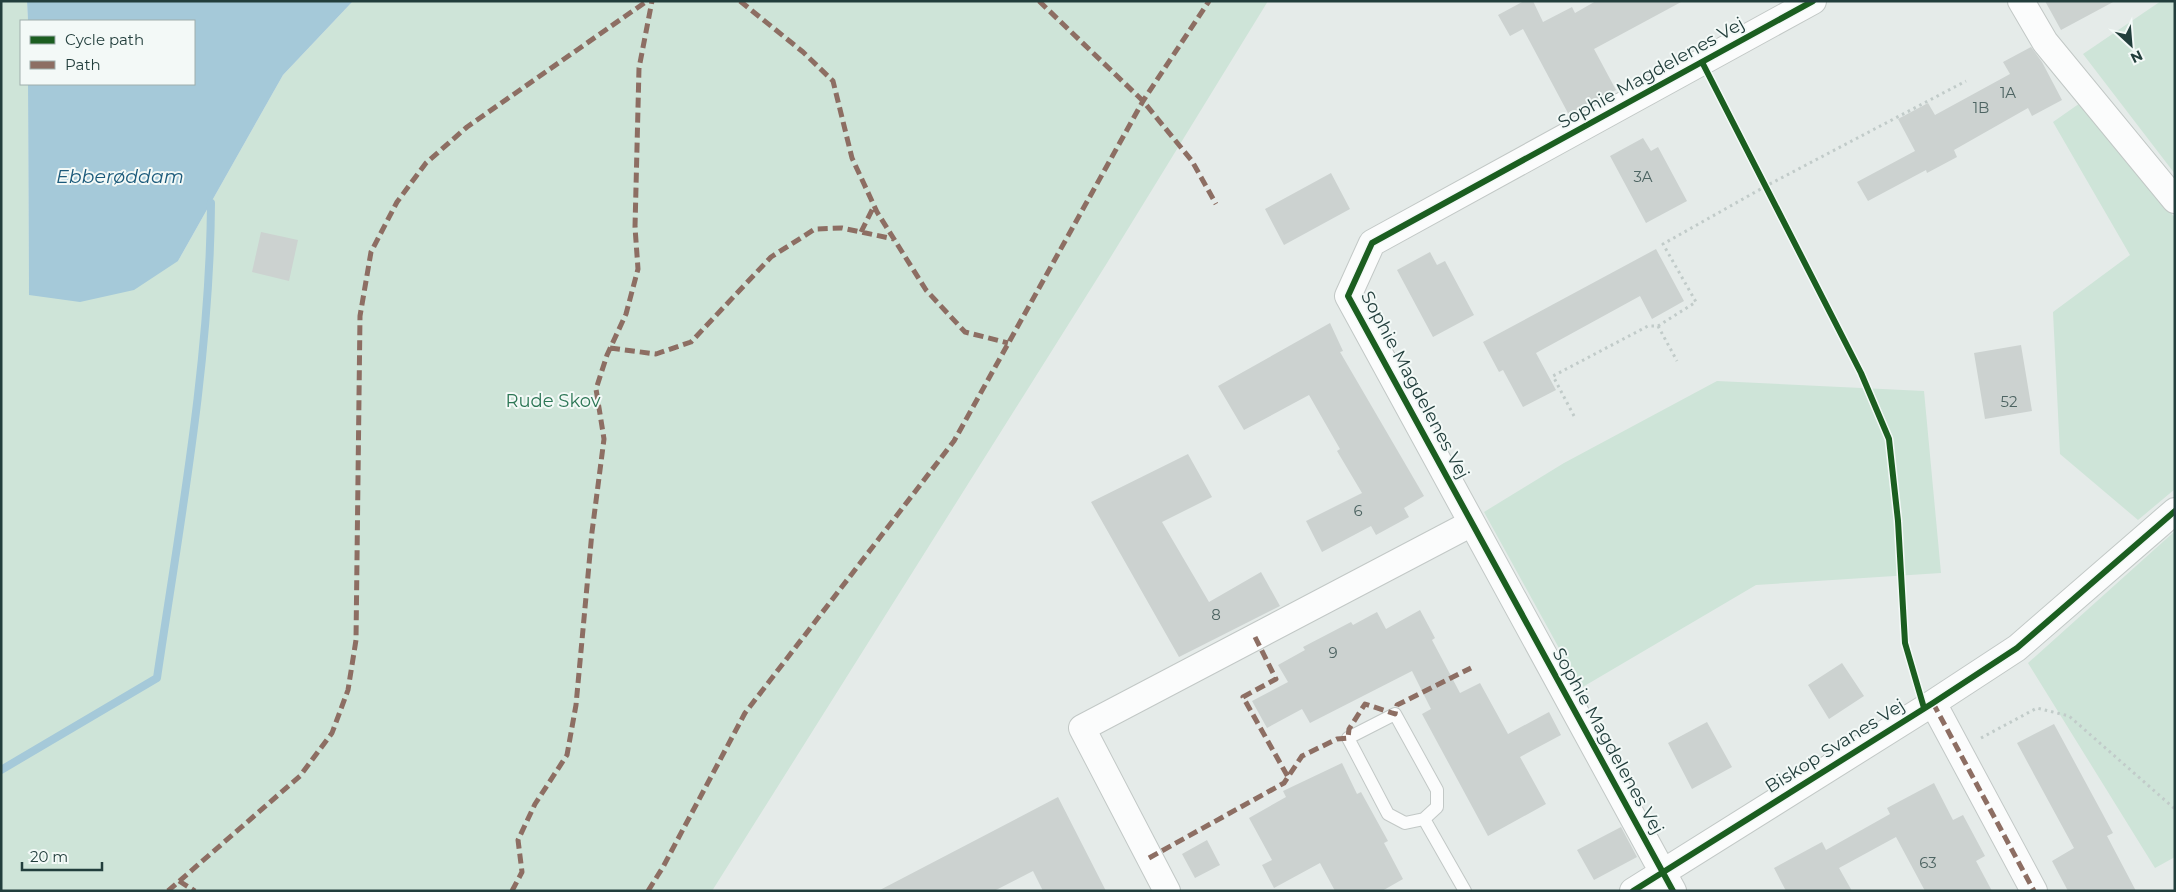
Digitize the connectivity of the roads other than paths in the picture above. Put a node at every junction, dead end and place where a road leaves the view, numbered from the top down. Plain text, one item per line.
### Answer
1 (1813, 1) edge
2 (2021, 1) edge
3 (2175, 200) edge
4 (2175, 511) edge
5 (1472, 523) junction
6 (1933, 703) junction
7 (1424, 819) junction
8 (1668, 881) edge
9 (1167, 891) edge
10 (1465, 891) edge
11 (1633, 891) edge
12 (2034, 891) edge

1 - 5 street, Sophie Magdelenes Vej
2 - 3 street
4 - 6 street, Biskop Svanes Vej
5 - 8 street, Sophie Magdelenes Vej
5 - 9 street
6 - 8 street, Biskop Svanes Vej
6 - 12 street
7 - 7 lane
7 - 10 lane
8 - 11 street

